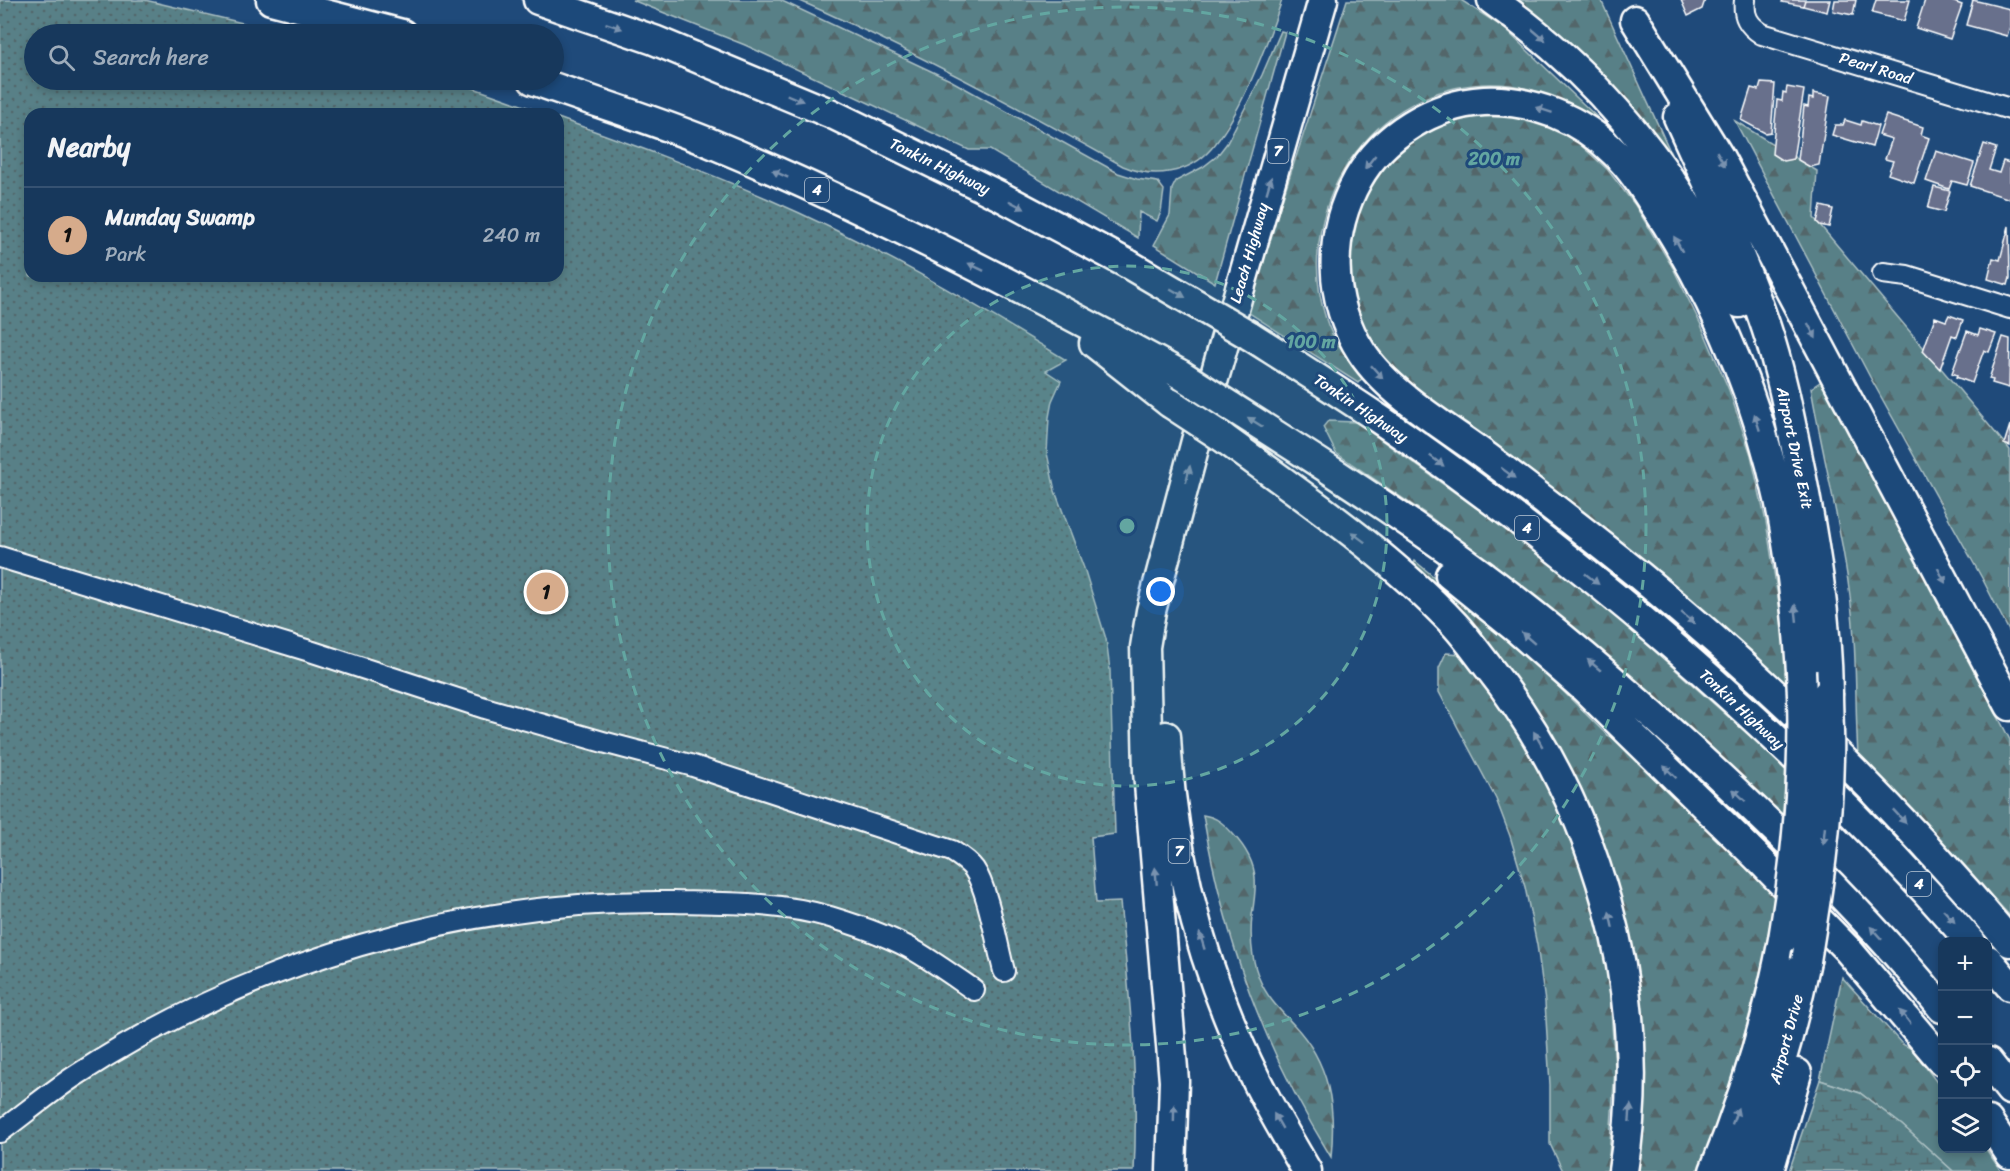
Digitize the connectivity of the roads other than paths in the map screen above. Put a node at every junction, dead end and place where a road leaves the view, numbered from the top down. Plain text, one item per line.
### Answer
1 (271, 0) edge
2 (538, 0) edge
3 (1323, 0) edge
4 (1492, 0) edge
5 (1745, 0) edge
6 (1631, 10) edge
7 (363, 24) edge
8 (563, 90) edge
9 (2010, 109) edge
10 (1883, 273) dead end
11 (1028, 292) junction
12 (2010, 308) edge
13 (1281, 438) junction
14 (1797, 457) junction
15 (1179, 506) junction
16 (0, 557) edge
17 (2010, 706) edge
18 (1816, 903) joint
19 (1966, 937) edge
20 (2010, 942) edge
21 (1809, 964) junction
22 (1992, 965) edge
23 (1004, 971) dead end
24 (2010, 986) edge
25 (974, 990) dead end
26 (1938, 1003) edge
27 (1938, 1056) edge
28 (1992, 1067) edge
29 (2010, 1089) edge
30 (1992, 1127) edge
31 (0, 1132) edge
32 (2010, 1154) edge
33 (1171, 1171) edge
34 (1307, 1171) edge
35 (1623, 1171) edge
36 (1714, 1171) edge
37 (1743, 1171) edge
38 (1769, 1171) edge

1 - 7 highway
2 -> 19 highway, Tonkin Highway / 4, bridge
15 -> 3 highway, Leach Highway / 7
4 -> 14 highway
5 - 9 street, Pearl Road
6 - 14 highway, Airport Drive Exit
6 -> 17 highway
11 -> 8 highway, 4
10 - 12 street
13 -> 11 highway, 4, bridge
35 -> 11 highway, bridge
26 -> 13 highway, 4
27 -> 13 highway
14 -> 18 highway, Airport Drive Exit, bridge
33 -> 15 highway
34 -> 15 highway, 7
16 - 23 street
18 - 21 highway, Airport Drive, bridge
36 -> 20 highway, bridge
21 - 37 highway, Airport Drive
21 - 38 highway
22 - 24 highway
25 - 31 street
28 - 29 highway
30 - 32 highway

